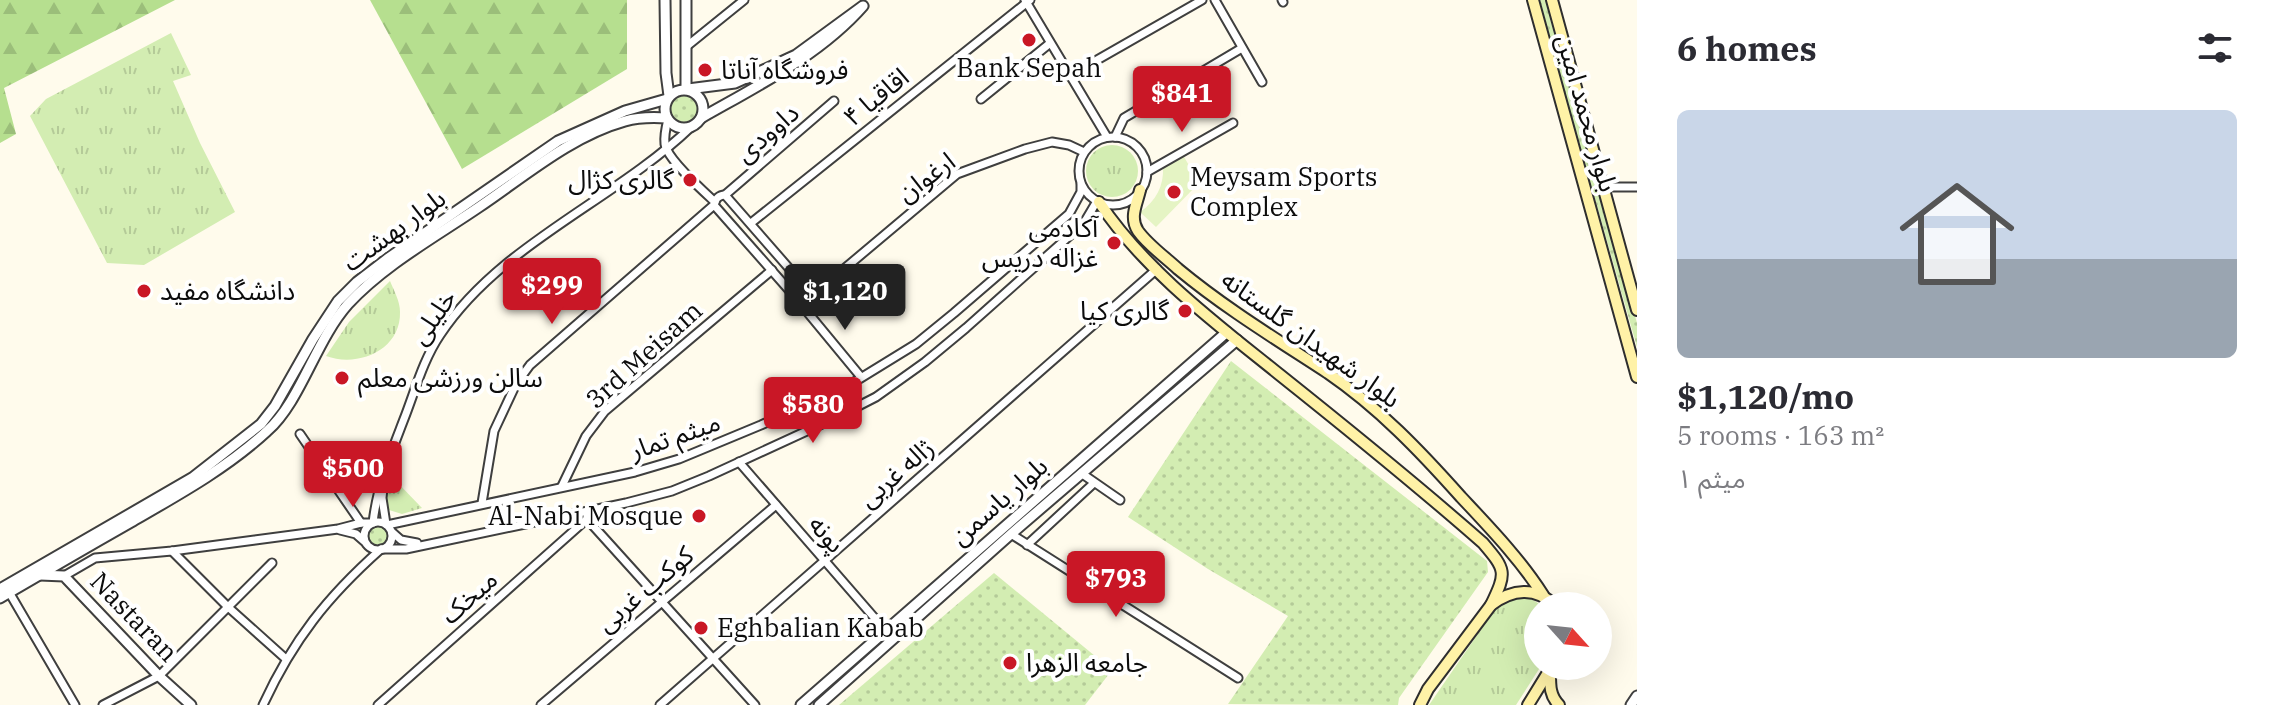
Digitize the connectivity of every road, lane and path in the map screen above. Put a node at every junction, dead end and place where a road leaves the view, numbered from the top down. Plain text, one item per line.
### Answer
1 (665, 0) edge
2 (686, 0) edge
3 (744, 0) edge
4 (1202, 0) edge
5 (1215, 0) edge
6 (1533, 0) edge
7 (1027, 1) edge
8 (866, 3) edge
9 (1554, 3) edge
10 (1049, 44) junction
11 (687, 46) junction
12 (1242, 48) junction
13 (1069, 76) junction
14 (1262, 82) dead end
15 (687, 89) junction
16 (668, 98) junction
17 (981, 99) dead end
18 (834, 101) dead end
19 (667, 118) junction
20 (701, 118) junction
21 (1233, 123) dead end
22 (691, 127) junction
23 (1111, 137) junction
24 (667, 150) junction
25 (1084, 152) junction
26 (1147, 172) junction
27 (1081, 184) junction
28 (1602, 187) junction
29 (1637, 187) edge
30 (1140, 190) junction
31 (725, 195) junction
32 (1098, 202) junction
33 (714, 204) junction
34 (751, 223) junction
35 (1157, 269) junction
36 (772, 270) junction
37 (813, 295) junction
38 (804, 307) junction
39 (1637, 310) edge
40 (1227, 332) junction
41 (1237, 340) junction
42 (1212, 345) junction
43 (1220, 354) junction
44 (861, 377) junction
45 (1637, 377) edge
46 (300, 434) dead end
47 (391, 454) junction
48 (739, 462) junction
49 (1081, 473) junction
50 (1094, 483) junction
51 (562, 486) junction
52 (1120, 500) dead end
53 (482, 503) junction
54 (776, 505) junction
55 (586, 515) junction
56 (361, 523) junction
57 (372, 523) junction
58 (388, 527) junction
59 (338, 529) junction
60 (1007, 530) junction
61 (101, 538) junction
62 (443, 540) junction
63 (1027, 545) junction
64 (375, 547) junction
65 (172, 551) junction
66 (1148, 557) dead end
67 (95, 558) junction
68 (825, 562) junction
69 (272, 563) dead end
70 (40, 575) junction
71 (64, 576) junction
72 (1524, 592) edge
73 (1541, 592) edge
74 (3, 593) edge
75 (662, 603) junction
76 (1119, 603) junction
77 (1491, 605) junction
78 (228, 607) junction
79 (885, 630) junction
80 (286, 659) junction
81 (713, 659) junction
82 (159, 676) junction
83 (1238, 678) dead end
84 (1544, 680) edge
85 (1550, 680) edge
86 (1637, 696) edge
87 (75, 705) edge
88 (103, 705) edge
89 (191, 705) edge
90 (263, 705) edge
91 (378, 705) edge
92 (541, 705) edge
93 (660, 705) edge
94 (755, 705) edge
95 (801, 705) edge
96 (819, 705) edge
97 (1420, 705) edge
98 (1528, 705) edge
99 (1559, 705) edge
100 (1631, 705) edge

1 - 16 street
2 - 11 street
3 - 11 street
4 - 13 street
5 - 12 street
6 - 45 main road, بلوار محمد امین
7 - 10 street
7 - 34 street, اقاقیا ۴
8 - 15 street
8 - 20 street
9 - 28 main road, بلوار محمد امین
10 - 13 street
10 - 17 street
11 - 15 street
12 - 14 street
12 - 23 street
13 - 23 street
15 - 16 street
15 - 20 street
16 - 19 street
16 - 74 street, بلوار بهشت
18 - 31 street, داوودی
19 - 22 street
19 - 24 street
19 - 61 street, بلوار بهشت
20 - 22 street
21 - 26 street
22 - 24 street, خلیلی
23 - 25 street
23 - 26 street
24 - 33 street
24 - 47 street, خلیلی
25 - 27 street
25 - 37 street, ارغوان
26 - 30 street
27 - 32 street
27 - 44 street, میثم تمار
28 - 29 street
28 - 39 main road, بلوار محمد امین
30 - 32 street
30 - 73 main road, بلوار شهیدان گلستانه
31 - 33 street, داوودی
31 - 34 street
32 - 35 main road, بلوار شهیدان گلستانه
32 - 48 street, میثم تمار
33 - 36 street
33 - 53 street, داوودی
34 - 37 street
35 - 40 main road, بلوار شهیدان گلستانه
35 - 68 street, ژاله غربی
36 - 38 street
36 - 51 street, 3rd Meisam
37 - 38 street, ارغوان
38 - 44 street
40 - 41 main road, بلوار شهیدان گلستانه
40 - 42 street, بلوار یاسمن
41 - 43 street, بلوار یاسمن
41 - 77 main road, بلوار شهیدان گلستانه
42 - 43 street
42 - 60 street, بلوار یاسمن
43 - 49 street, بلوار یاسمن
44 - 51 street, میثم تمار
46 - 56 street
47 - 57 street
47 - 58 street
48 - 54 street, پونه
48 - 55 street, میثم تمار
49 - 50 street
49 - 60 street, بلوار یاسمن
50 - 52 street
50 - 63 street
51 - 53 street, میثم تمار
53 - 58 street, میثم تمار
54 - 68 street, پونه
54 - 75 street, کوکب غربی
55 - 62 street, میثم تمار
55 - 75 street
55 - 91 street, میخک
56 - 57 street
56 - 59 street
57 - 58 street
57 - 64 street
58 - 62 street
58 - 64 street
59 - 64 street
59 - 65 street
60 - 63 street
60 - 79 street, بلوار یاسمن
60 - 96 street, بلوار یاسمن
61 - 67 street
61 - 70 street, بلوار بهشت
62 - 64 street
63 - 76 street
64 - 80 street
65 - 67 street
65 - 78 street
66 - 76 street
67 - 71 street
68 - 79 street, پونه
68 - 81 street, ژاله غربی
69 - 78 street
70 - 71 street, Nastaran
70 - 74 street, بلوار بهشت
71 - 82 street, Nastaran
72 - 77 main road
74 - 87 street
75 - 81 street
75 - 92 street, کوکب غربی
76 - 83 street
77 - 97 main road
78 - 80 street
78 - 82 street
79 - 95 street, بلوار یاسمن
80 - 90 street
81 - 93 street, ژاله غربی
81 - 94 street
82 - 88 street
82 - 89 street, Nastaran
84 - 98 main road
85 - 99 main road
86 - 100 street

